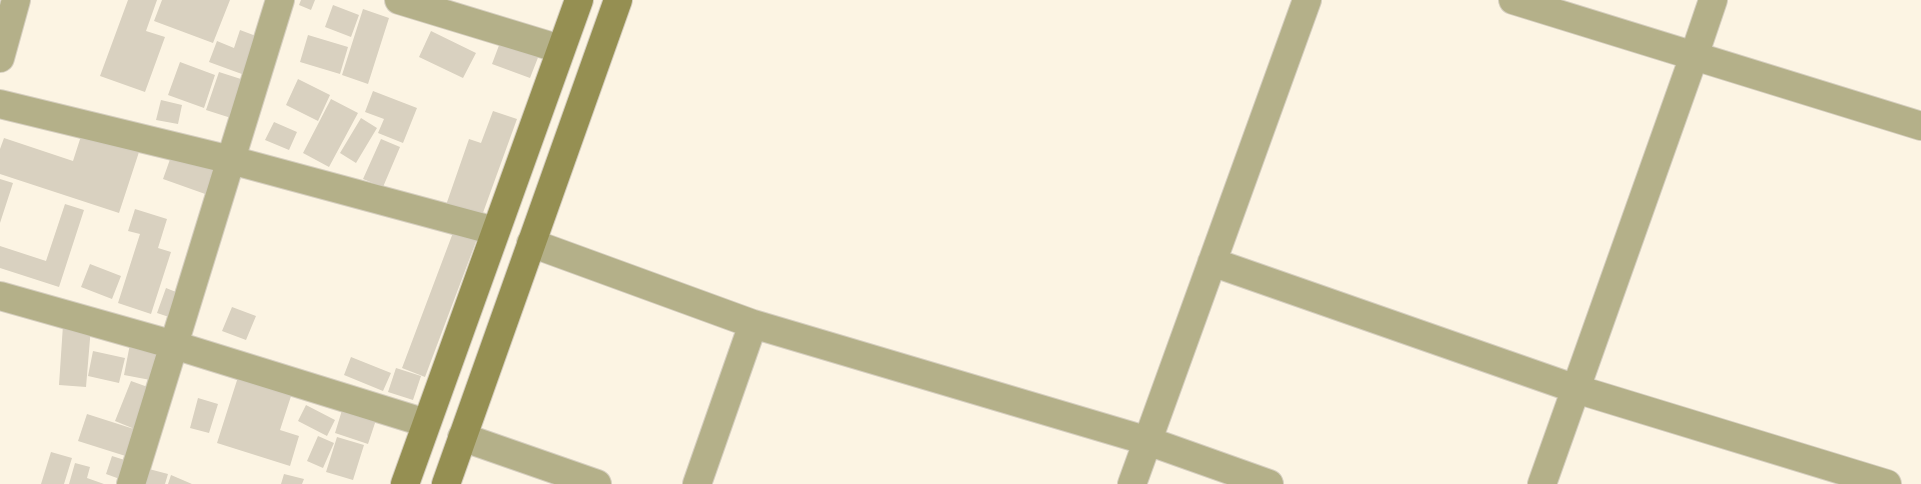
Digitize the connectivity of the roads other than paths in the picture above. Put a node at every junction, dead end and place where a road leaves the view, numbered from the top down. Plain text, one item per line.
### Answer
1 (16, 0) edge
2 (280, 0) edge
3 (399, 0) edge
4 (579, 0) edge
5 (618, 0) edge
6 (1307, 0) edge
7 (1513, 0) edge
8 (1713, 0) edge
9 (560, 49) junction
10 (1694, 56) junction
11 (0, 58) edge
12 (0, 104) edge
13 (1921, 126) edge
14 (231, 160) junction
15 (495, 231) junction
16 (531, 243) junction
17 (1212, 262) junction
18 (0, 296) edge
19 (753, 324) junction
20 (174, 345) junction
21 (1576, 389) junction
22 (426, 423) junction
23 (462, 437) junction
24 (1148, 441) junction
25 (132, 484) edge
26 (405, 484) edge
27 (446, 484) edge
28 (597, 484) edge
29 (697, 484) edge
30 (1132, 484) edge
31 (1269, 484) edge
32 (1542, 484) edge
33 (1887, 484) edge

1 - 11 street
2 - 14 street
3 - 9 street
4 - 9 main road
5 - 16 main road
6 - 17 street
7 - 10 street
8 - 10 street
9 - 15 main road
10 - 13 street
10 - 21 street
12 - 14 street
14 - 15 street
14 - 20 street
15 - 22 main road
16 - 19 street
16 - 23 main road
17 - 21 street
17 - 24 street
18 - 20 street
19 - 24 street
19 - 29 street
20 - 22 street
20 - 25 street
21 - 32 street
21 - 33 street
22 - 26 main road
23 - 27 main road
23 - 28 street
24 - 30 street
24 - 31 street

